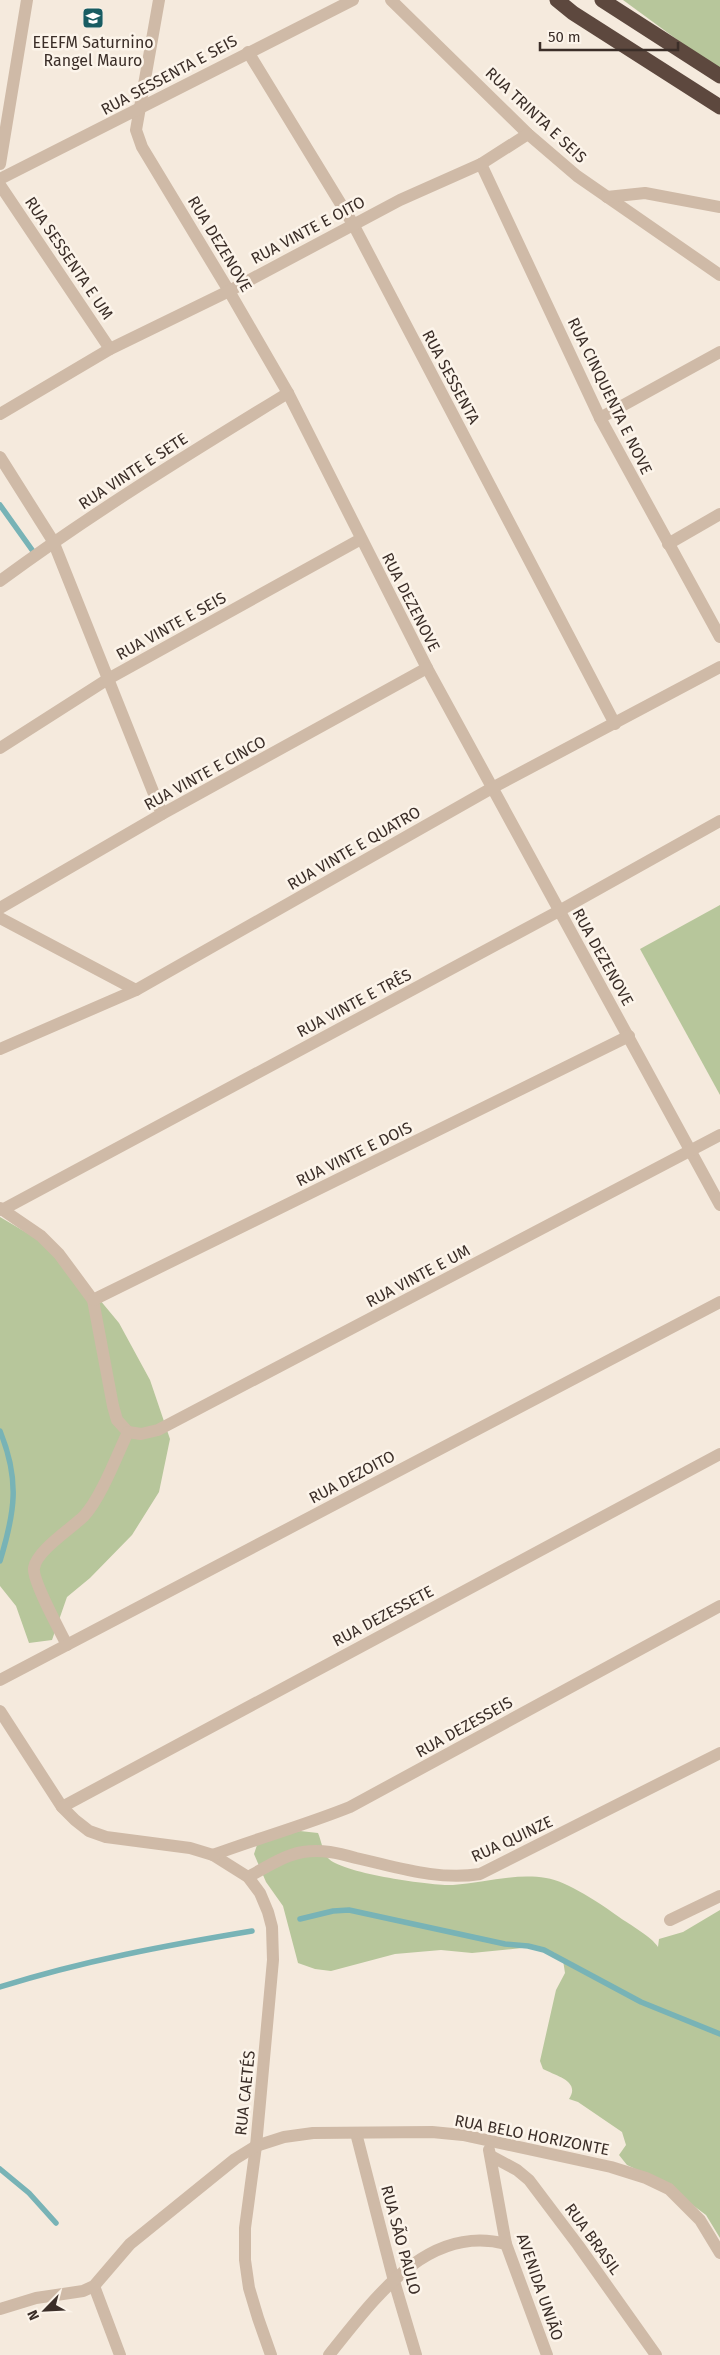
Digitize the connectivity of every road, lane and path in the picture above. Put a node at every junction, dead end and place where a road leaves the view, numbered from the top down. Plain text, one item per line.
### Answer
1 (26, 0) edge
2 (159, 0) edge
3 (353, 0) edge
4 (391, 0) edge
5 (558, 0) edge
6 (602, 0) edge
7 (248, 52) junction
8 (720, 76) edge
9 (720, 107) edge
10 (140, 109) junction
11 (528, 134) junction
12 (0, 164) edge
13 (481, 164) junction
14 (0, 180) edge
15 (0, 185) edge
16 (607, 197) junction
17 (720, 207) edge
18 (353, 224) junction
19 (720, 275) edge
20 (230, 291) junction
21 (110, 349) junction
22 (720, 352) edge
23 (288, 393) junction
24 (0, 414) edge
25 (600, 418) junction
26 (0, 457) edge
27 (720, 514) edge
28 (361, 539) junction
29 (53, 542) junction
30 (668, 544) junction
31 (0, 581) edge
32 (720, 637) edge
33 (427, 668) junction
34 (720, 668) edge
35 (108, 679) junction
36 (614, 724) junction
37 (0, 748) edge
38 (492, 788) junction
39 (162, 814) junction
40 (720, 821) edge
41 (0, 908) edge
42 (559, 912) junction
43 (0, 918) edge
44 (136, 990) junction
45 (629, 1036) junction
46 (0, 1049) edge
47 (720, 1134) edge
48 (690, 1152) junction
49 (720, 1205) edge
50 (1, 1209) edge
51 (93, 1300) junction
52 (720, 1302) edge
53 (128, 1432) junction
54 (720, 1454) edge
55 (720, 1606) edge
56 (67, 1645) junction
57 (0, 1680) edge
58 (0, 1711) edge
59 (720, 1753) edge
60 (62, 1807) junction
61 (213, 1855) junction
62 (248, 1877) junction
63 (720, 1896) edge
64 (670, 1920) dead end
65 (356, 2133) junction
66 (487, 2140) junction
67 (256, 2146) junction
68 (491, 2156) junction
69 (506, 2244) junction
70 (720, 2253) edge
71 (394, 2281) junction
72 (94, 2286) junction
73 (0, 2309) edge
74 (120, 2355) edge
75 (271, 2355) edge
76 (329, 2355) edge
77 (416, 2355) edge
78 (547, 2355) edge
79 (656, 2355) edge

1 - 12 street
2 - 10 street, RUA DEZENOVE
3 - 7 street, RUA SESSENTA E SEIS
4 - 11 street, RUA TRINTA E SEIS
5 - 9 highway
6 - 8 highway
7 - 10 street, RUA SESSENTA E SEIS
7 - 18 street, RUA SESSENTA
10 - 14 street, RUA SESSENTA E SEIS
10 - 20 street, RUA DEZENOVE
11 - 13 street, RUA VINTE E OITO
11 - 16 street, RUA TRINTA E SEIS
13 - 18 street, RUA VINTE E OITO
13 - 25 street, RUA CINQUENTA E NOVE
15 - 21 street, RUA SESSENTA E UM
16 - 17 street
16 - 19 street, RUA TRINTA E SEIS
18 - 20 street, RUA VINTE E OITO
18 - 36 street, RUA SESSENTA
20 - 21 street, RUA VINTE E OITO
20 - 23 street, RUA DEZENOVE
21 - 24 street, RUA VINTE E OITO
22 - 25 street
23 - 28 street, RUA DEZENOVE
23 - 29 street, RUA VINTE E SETE
25 - 30 street, RUA CINQUENTA E NOVE
26 - 29 street
27 - 30 street
28 - 33 street, RUA DEZENOVE
28 - 35 street, RUA VINTE E SEIS
29 - 31 street, RUA VINTE E SETE
29 - 35 street
30 - 32 street, RUA CINQUENTA E NOVE
33 - 38 street, RUA DEZENOVE
33 - 39 street, RUA VINTE E CINCO
34 - 36 street, RUA VINTE E QUATRO
35 - 37 street, RUA VINTE E SEIS
35 - 39 street
36 - 38 street, RUA VINTE E QUATRO
38 - 42 street, RUA DEZENOVE
38 - 44 street, RUA VINTE E QUATRO
39 - 41 street, RUA VINTE E CINCO
40 - 42 street, RUA VINTE E TRÊS
42 - 45 street, RUA DEZENOVE
42 - 50 street, RUA VINTE E TRÊS
43 - 44 street
44 - 46 street, RUA VINTE E QUATRO
45 - 48 street, RUA DEZENOVE
45 - 51 street, RUA VINTE E DOIS
47 - 48 street, RUA VINTE E UM
48 - 49 street, RUA DEZENOVE
48 - 53 street, RUA VINTE E UM
50 - 51 street
51 - 53 street
52 - 56 street, RUA DEZOITO
53 - 56 street
54 - 60 street, RUA DEZESSETE
55 - 61 street, RUA DEZESSEIS
56 - 57 street, RUA DEZOITO
58 - 60 street, RUA CAETÉS
59 - 62 street, RUA QUINZE
60 - 61 street, RUA CAETÉS
61 - 62 street, RUA CAETÉS
62 - 67 street, RUA CAETÉS
63 - 64 street
65 - 66 street, RUA BELO HORIZONTE
65 - 67 street, RUA BELO HORIZONTE
65 - 71 street, RUA SÃO PAULO
66 - 68 street, AVENIDA UNIÃO
66 - 70 street, RUA BELO HORIZONTE
67 - 72 street, RUA BELO HORIZONTE
67 - 75 street, RUA CAETÉS
68 - 69 street, AVENIDA UNIÃO
68 - 79 street, RUA BRASIL
69 - 71 street
69 - 78 street, AVENIDA UNIÃO
71 - 76 street
71 - 77 street, RUA SÃO PAULO
72 - 73 street
72 - 74 street

